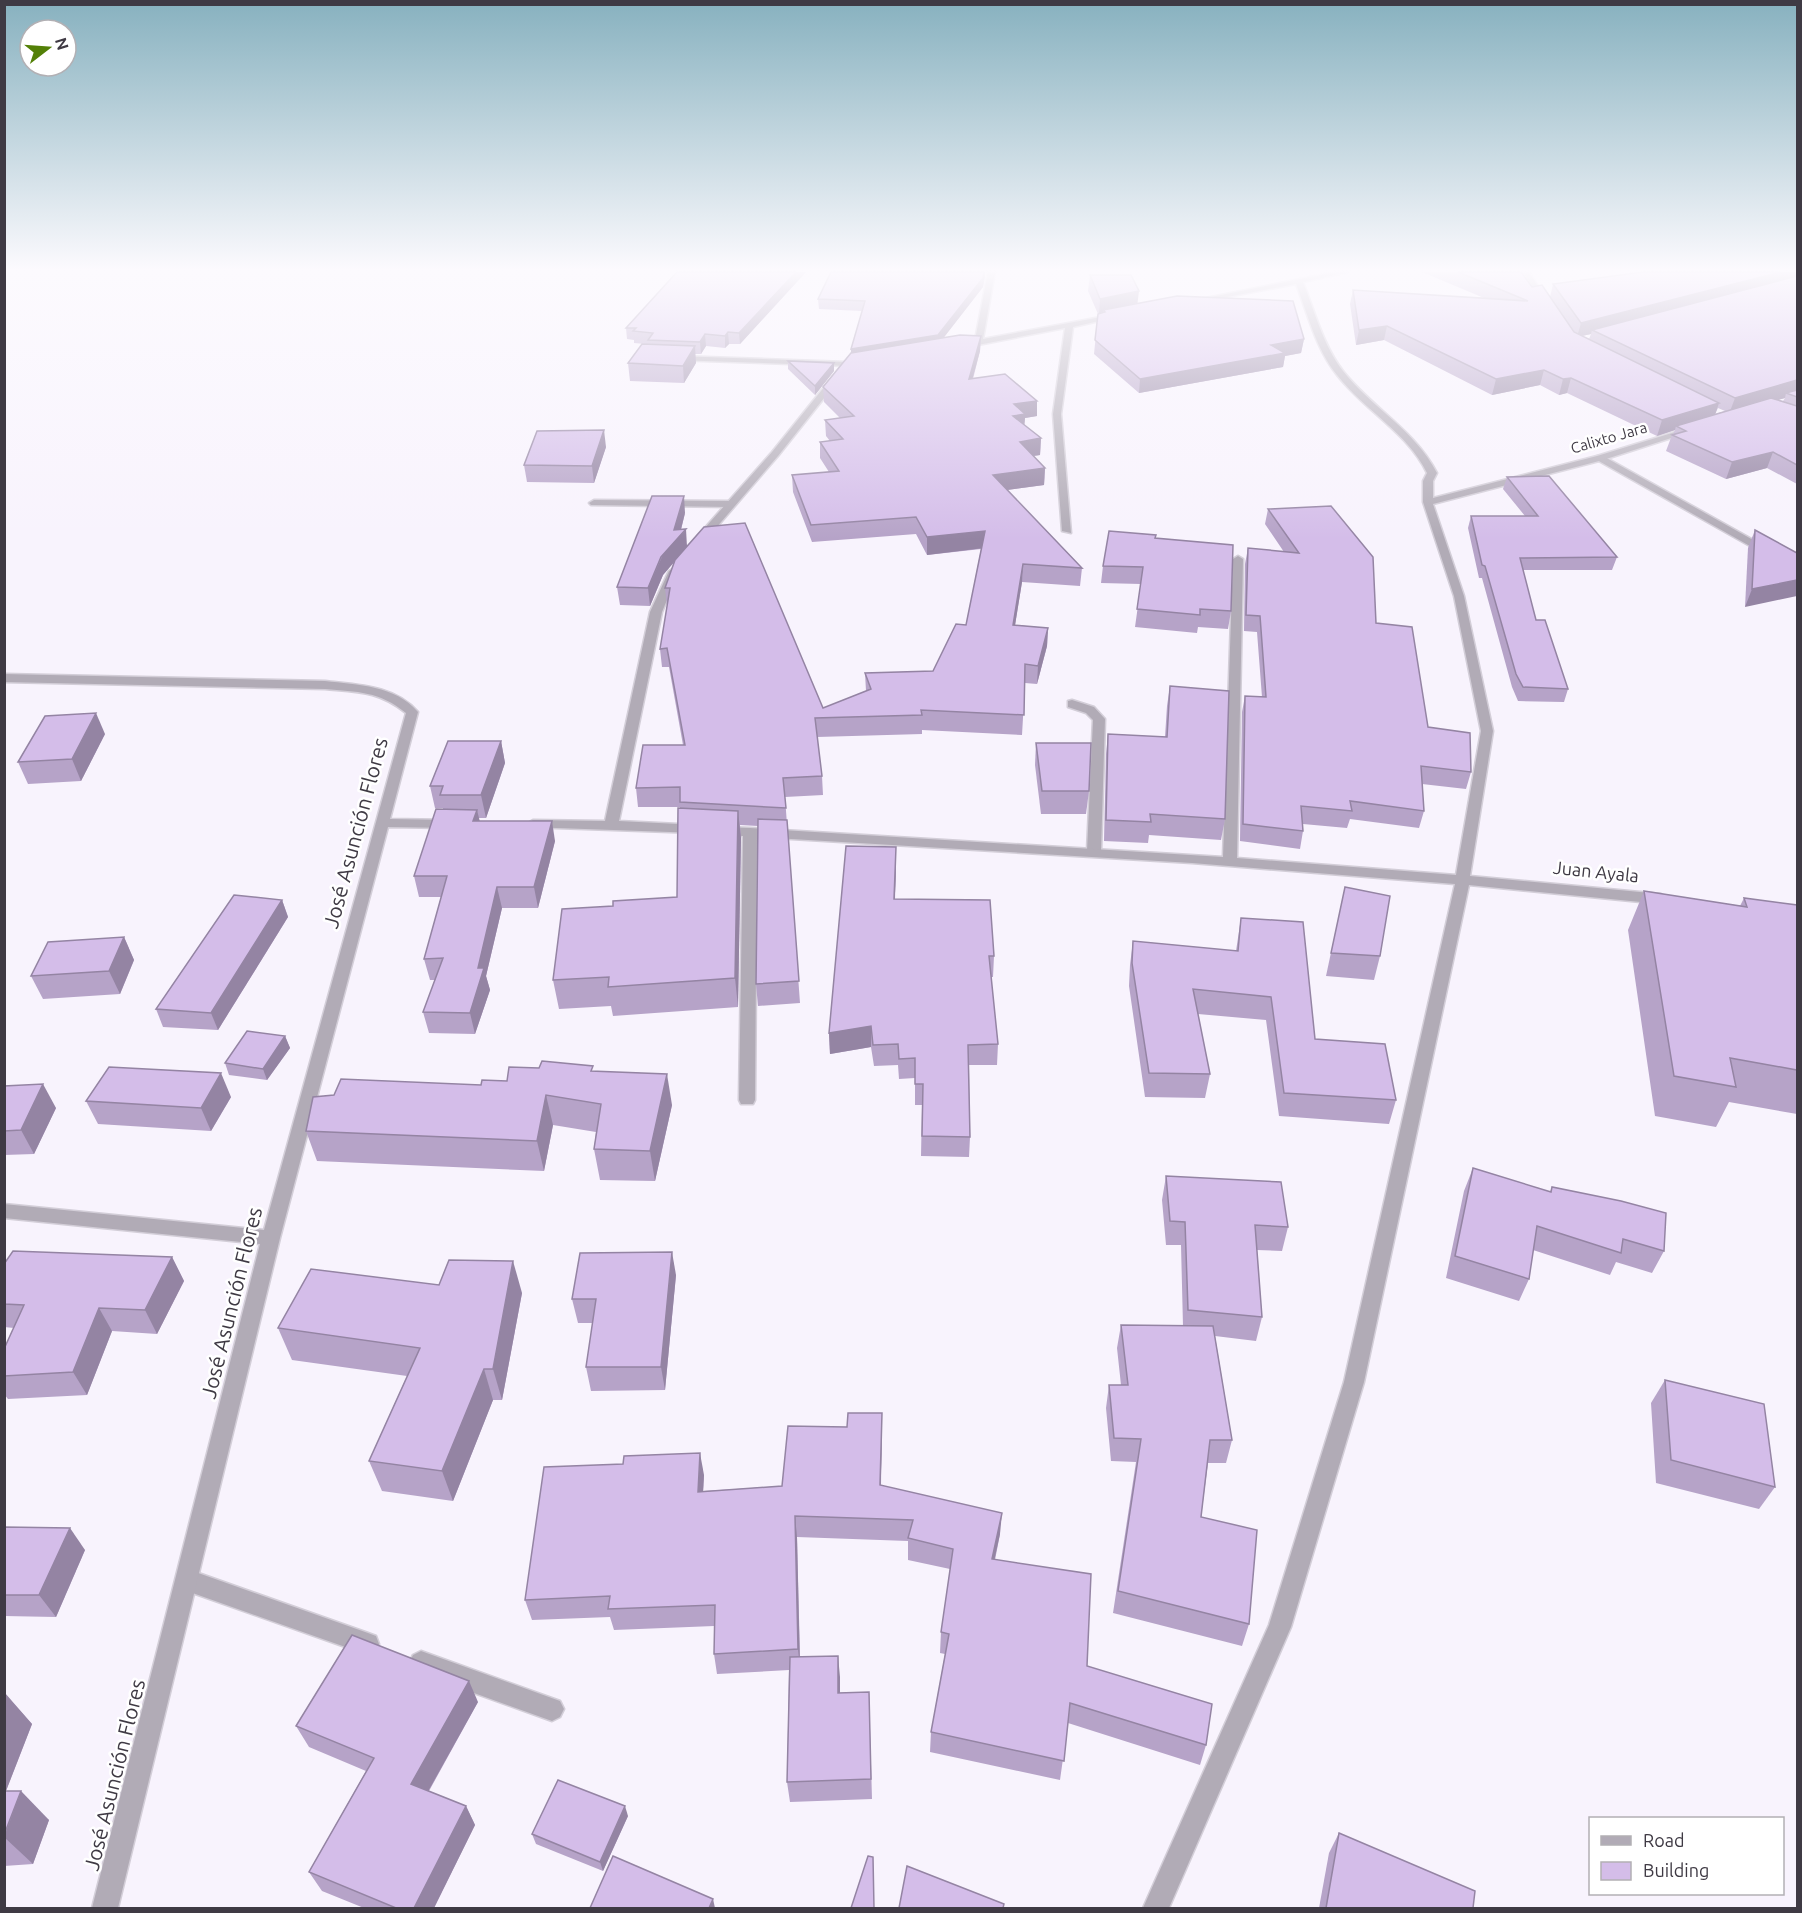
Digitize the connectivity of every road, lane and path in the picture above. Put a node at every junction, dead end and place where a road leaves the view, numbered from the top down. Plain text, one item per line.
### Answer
1 (775, 361) edge
2 (865, 361) edge
3 (1065, 361) edge
4 (1331, 361) edge
5 (847, 364) junction
6 (1700, 427) edge
7 (1600, 458) junction
8 (1428, 502) junction
9 (594, 503) dead end
10 (730, 504) junction
11 (1067, 531) dead end
12 (1238, 559) dead end
13 (1797, 570) edge
14 (4, 678) edge
15 (1072, 704) dead end
16 (383, 823) junction
17 (463, 824) edge
18 (520, 824) edge
19 (611, 825) junction
20 (750, 832) junction
21 (1095, 851) junction
22 (1230, 861) junction
23 (1463, 878) junction
24 (1670, 900) edge
25 (747, 1100) dead end
26 (4, 1211) edge
27 (271, 1238) junction
28 (187, 1580) junction
29 (552, 1709) dead end
30 (105, 1908) edge
31 (1156, 1908) edge

1 - 5 street
2 - 5 street
3 - 11 street
4 - 8 street
5 - 10 street
6 - 7 street, Calixto Jara
7 - 8 street, Calixto Jara
7 - 13 street
8 - 23 street
9 - 10 street
10 - 19 street
12 - 22 street
14 - 16 street, José Asunción Flores
15 - 21 street
16 - 17 street
16 - 27 street, José Asunción Flores
18 - 19 street, Juan Ayala
19 - 20 street, Juan Ayala
20 - 21 street, Juan Ayala
20 - 25 street
21 - 22 street, Juan Ayala
22 - 23 street, Juan Ayala
23 - 24 street, Juan Ayala
23 - 31 street
26 - 27 street
27 - 28 street, José Asunción Flores
28 - 29 street
28 - 30 street, José Asunción Flores

